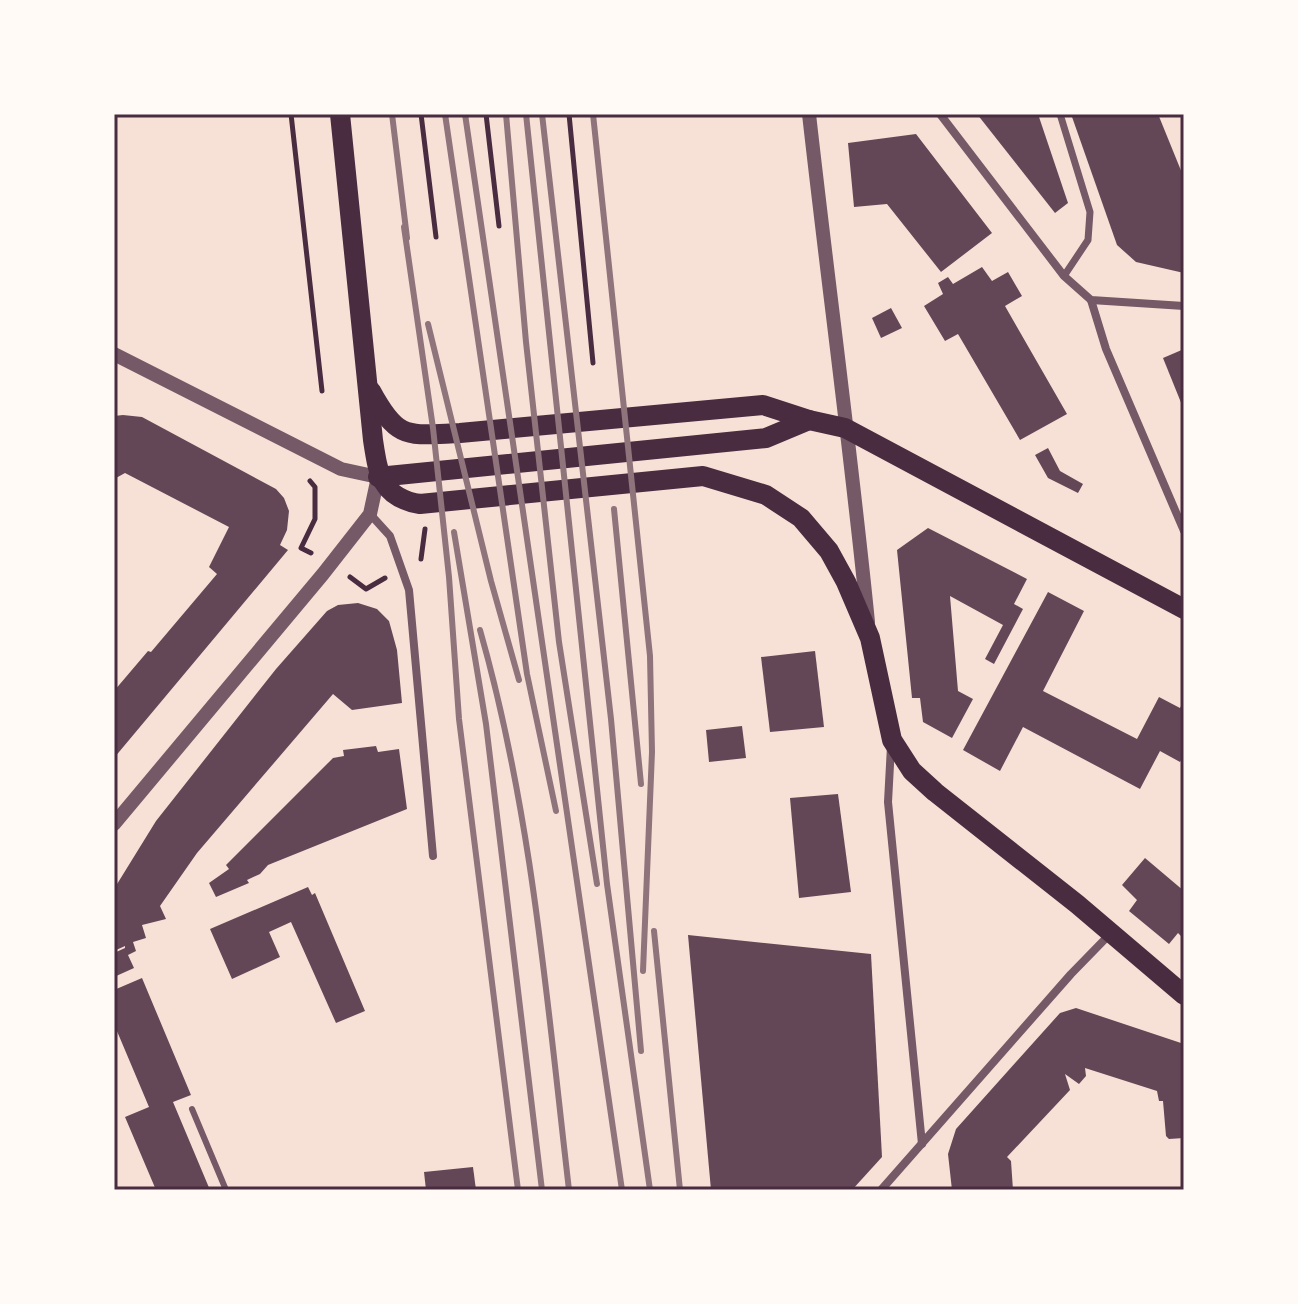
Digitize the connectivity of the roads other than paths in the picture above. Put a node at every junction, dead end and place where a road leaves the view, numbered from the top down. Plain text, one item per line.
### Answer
1 (340, 114) edge
2 (809, 114) edge
3 (940, 114) edge
4 (1060, 114) edge
5 (1064, 276) junction
6 (1091, 300) junction
7 (1184, 306) edge
8 (114, 354) edge
9 (365, 380) junction
10 (809, 420) junction
11 (845, 428) junction
12 (378, 477) junction
13 (370, 514) junction
14 (1184, 531) edge
15 (1184, 609) edge
16 (870, 638) junction
17 (892, 740) junction
18 (114, 824) edge
19 (433, 856) dead end
20 (1112, 932) junction
21 (1184, 995) edge
22 (192, 1109) dead end
23 (922, 1144) junction
24 (226, 1190) edge
25 (881, 1190) edge

1 - 9 main road
2 - 11 street
3 - 5 street
4 - 5 street
5 - 6 street
6 - 7 street
6 - 14 street
8 - 12 street
9 - 10 main road
9 - 12 main road
10 - 11 main road
10 - 12 main road
11 - 15 main road
11 - 16 street
12 - 13 street
12 - 16 main road
13 - 18 street
13 - 19 street
16 - 17 main road
17 - 20 main road
17 - 23 street
20 - 21 main road
20 - 23 street
22 - 24 lane
23 - 25 street

